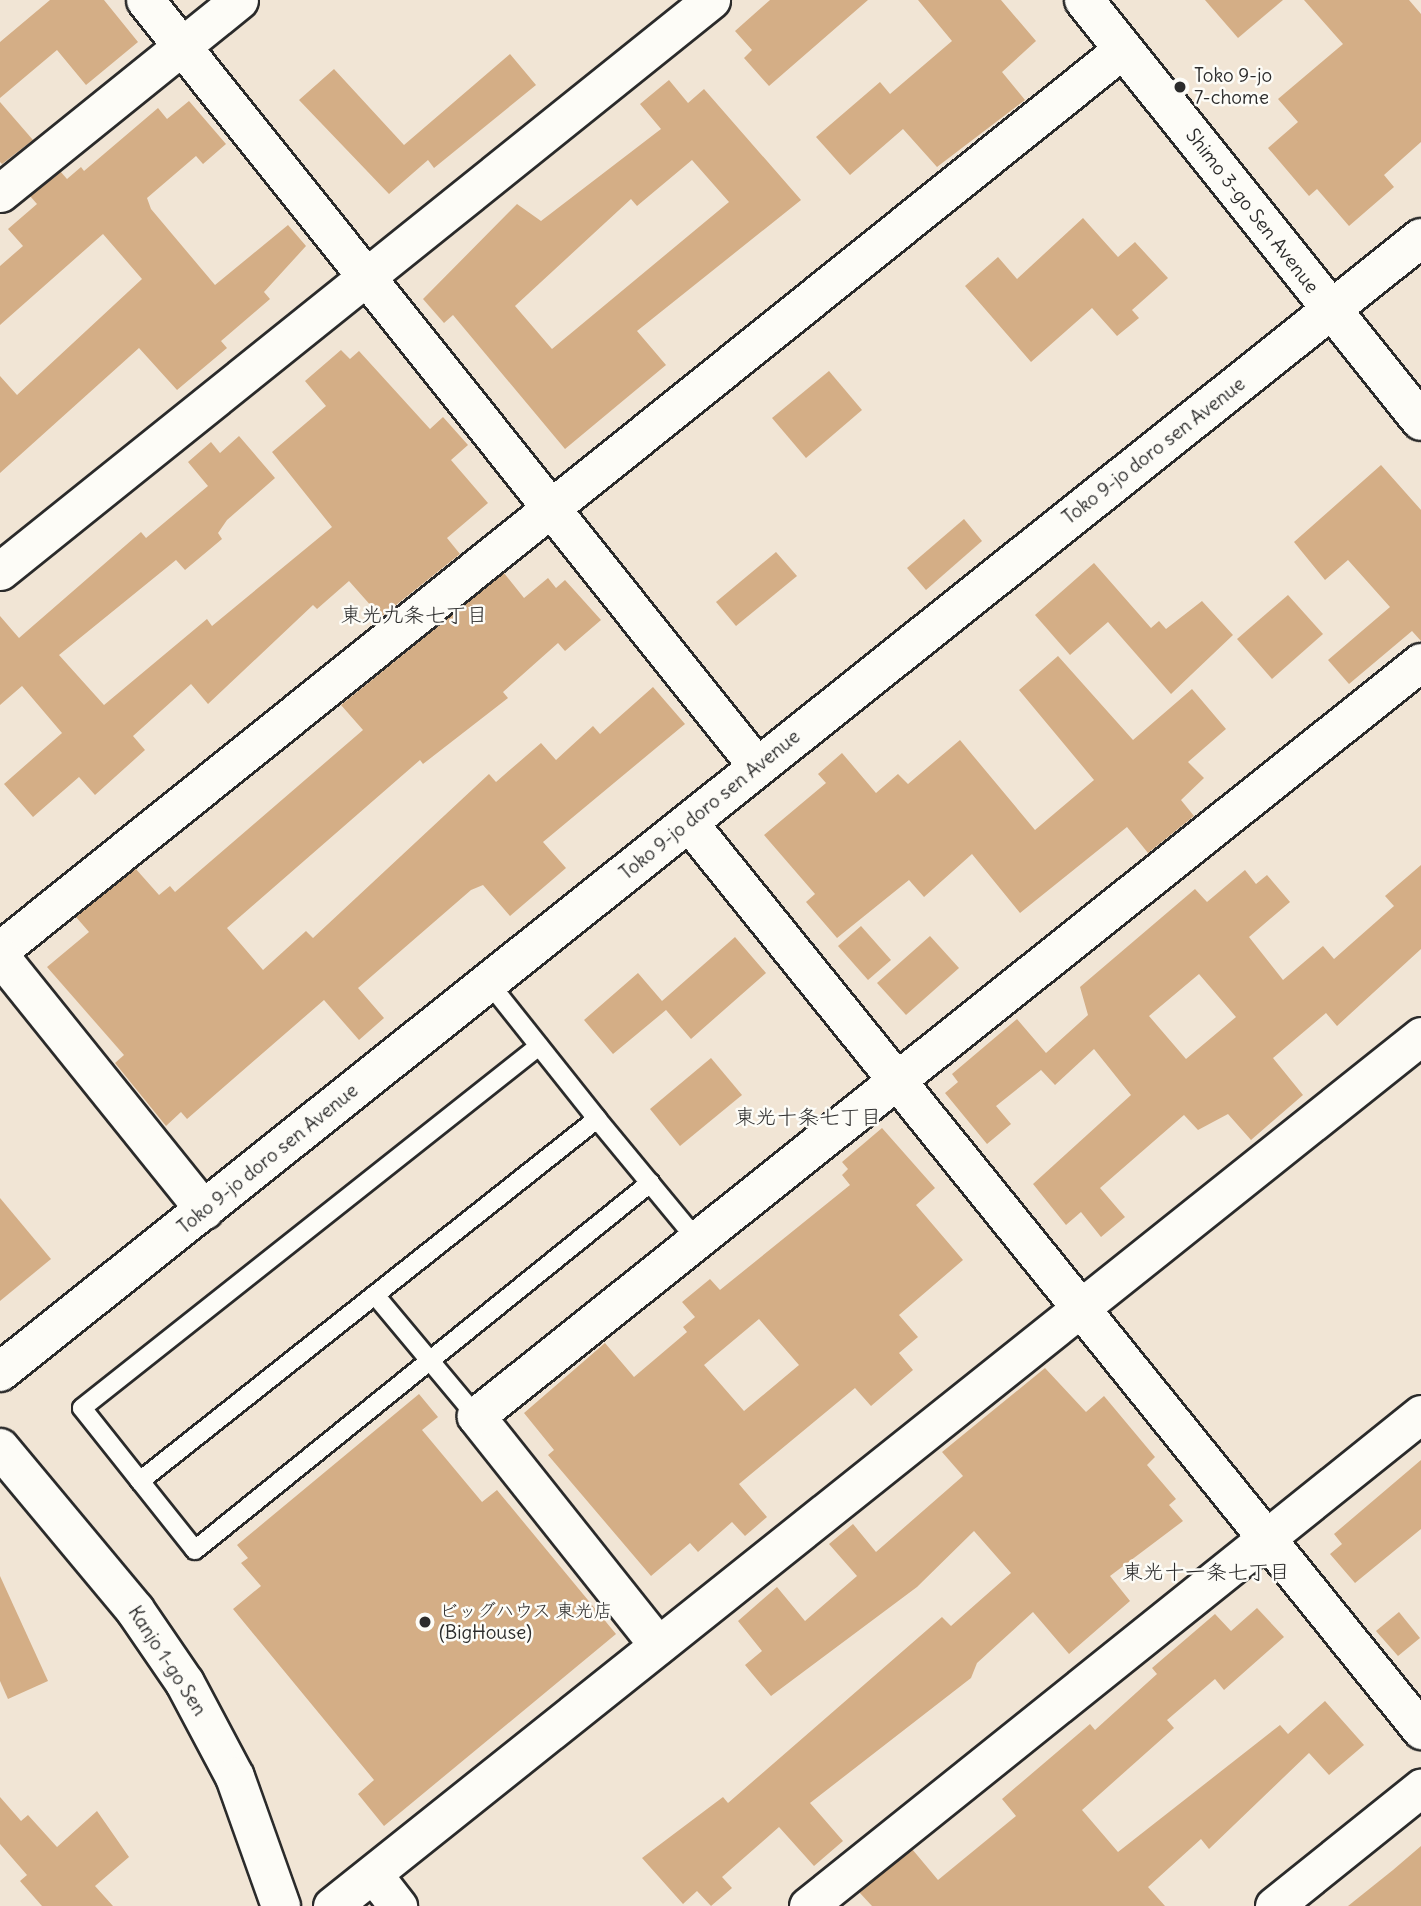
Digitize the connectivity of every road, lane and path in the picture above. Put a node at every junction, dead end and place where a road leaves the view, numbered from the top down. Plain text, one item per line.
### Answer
1 (145, 0) edge
2 (239, 0) edge
3 (711, 0) edge
4 (1084, 0) edge
5 (181, 46) junction
6 (1123, 49) junction
7 (0, 193) edge
8 (1421, 238) edge
9 (368, 275) junction
10 (1330, 311) junction
11 (1421, 421) edge
12 (553, 506) junction
13 (0, 571) edge
14 (1421, 662) edge
15 (757, 766) junction
16 (689, 823) junction
17 (0, 950) edge
18 (0, 956) edge
19 (489, 983) junction
20 (1421, 1036) edge
21 (539, 1046) junction
22 (897, 1080) junction
23 (597, 1119) junction
24 (650, 1183) junction
25 (204, 1210) junction
26 (697, 1240) junction
27 (376, 1294) junction
28 (1080, 1308) junction
29 (430, 1361) junction
30 (0, 1372) edge
31 (1421, 1414) edge
32 (475, 1416) junction
33 (0, 1448) edge
34 (140, 1481) junction
35 (1265, 1538) junction
36 (658, 1645) junction
37 (1421, 1730) edge
38 (1421, 1787) edge
39 (373, 1874) junction
40 (281, 1906) edge
41 (332, 1906) edge
42 (398, 1906) edge
43 (807, 1906) edge
44 (1274, 1906) edge

1 - 5 street
2 - 5 street
3 - 9 street
4 - 6 street, Shimo 3-go Sen Avenue
5 - 7 street
5 - 9 street
6 - 10 street, Shimo 3-go Sen Avenue
6 - 12 street
8 - 10 street, Toko 9-jo doro sen Avenue
9 - 12 street
9 - 13 street
10 - 11 street, Shimo 3-go Sen Avenue
10 - 15 street, Toko 9-jo doro sen Avenue
12 - 15 street
12 - 17 street
14 - 22 street
15 - 16 street, Toko 9-jo doro sen Avenue
16 - 19 street, Toko 9-jo doro sen Avenue
16 - 22 street
18 - 25 street
19 - 21 lane
19 - 25 street, Toko 9-jo doro sen Avenue
20 - 28 street
21 - 23 lane
21 - 34 lane
22 - 26 street
22 - 28 street
23 - 24 lane
23 - 27 lane
24 - 26 lane
24 - 29 lane
25 - 30 street, Toko 9-jo doro sen Avenue
26 - 32 street
27 - 29 lane
27 - 34 lane
28 - 35 street
28 - 36 street
29 - 32 lane
29 - 34 lane
31 - 35 street
32 - 36 street
33 - 40 street, Kanjo 1-go Sen
35 - 37 street
35 - 43 street
36 - 39 street
38 - 44 street
39 - 41 street
39 - 42 street

